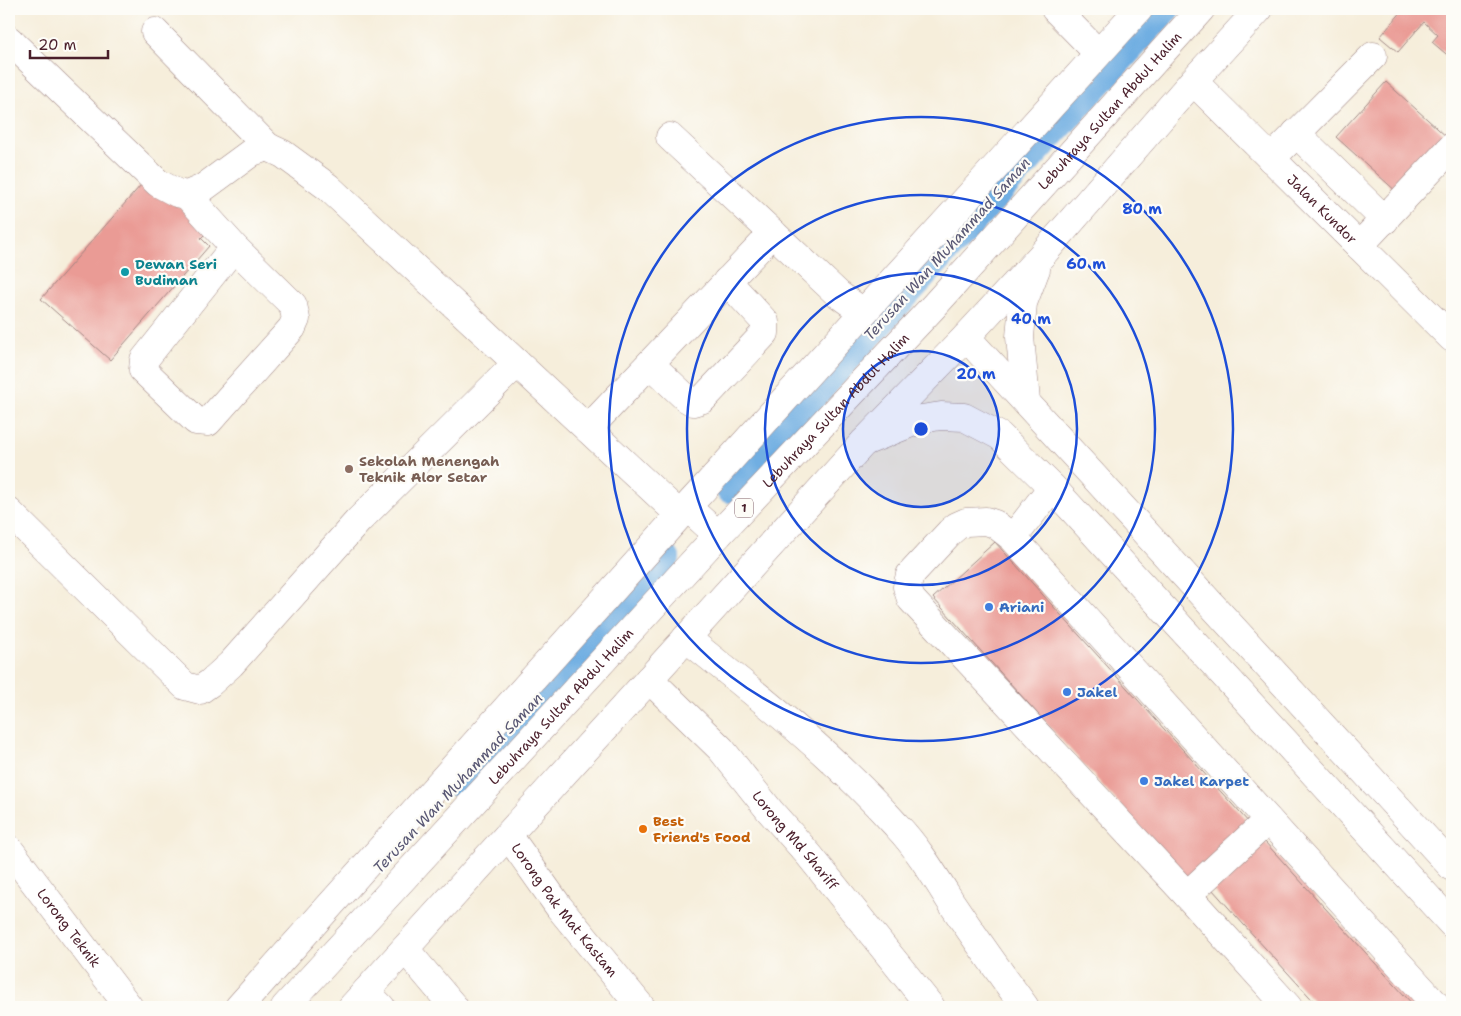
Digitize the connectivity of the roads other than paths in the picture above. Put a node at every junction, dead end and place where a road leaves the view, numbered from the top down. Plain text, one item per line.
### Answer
1 (1055, 9) edge
2 (1139, 9) edge
3 (1201, 9) edge
4 (1259, 9) edge
5 (155, 32) dead end
6 (9, 40) edge
7 (1098, 53) junction
8 (1373, 56) dead end
9 (1192, 81) junction
10 (1296, 133) junction
11 (670, 137) dead end
12 (268, 147) junction
13 (1452, 148) edge
14 (1271, 159) junction
15 (187, 195) junction
16 (1385, 220) junction
17 (773, 233) junction
18 (1359, 246) junction
19 (234, 247) junction
20 (1041, 256) junction
21 (727, 281) junction
22 (863, 312) junction
23 (1450, 330) edge
24 (966, 337) junction
25 (517, 363) junction
26 (650, 364) junction
27 (1026, 401) junction
28 (588, 429) junction
29 (864, 442) junction
30 (1052, 487) junction
31 (684, 511) junction
32 (9, 512) edge
33 (718, 536) junction
34 (1013, 538) junction
35 (686, 638) junction
36 (649, 679) junction
37 (1268, 820) junction
38 (508, 835) junction
39 (9, 849) edge
40 (1452, 867) edge
41 (1187, 895) junction
42 (1452, 924) edge
43 (405, 949) junction
44 (366, 1002) edge
45 (129, 1007) edge
46 (239, 1007) edge
47 (285, 1007) edge
48 (454, 1007) edge
49 (641, 1007) edge
50 (931, 1007) edge
51 (1026, 1007) edge
52 (1288, 1007) edge
53 (1438, 1007) edge

1 - 7 street
2 - 7 street
3 - 33 street, Lebuhraya Sultan Abdul Halim / 1
4 - 9 street
5 - 12 street
6 - 15 street
7 - 22 street
8 - 10 street
9 - 14 street, Jalan Kundor
9 - 20 street
10 - 14 street
10 - 16 street
11 - 17 street
12 - 15 street
12 - 25 street
13 - 16 street
14 - 18 street, Jalan Kundor
15 - 19 street
16 - 18 street
17 - 21 street
17 - 22 street
18 - 23 street, Jalan Kundor
19 - 19 street
20 - 24 street
20 - 27 street
21 - 26 street
21 - 26 street
22 - 31 street
24 - 27 street
24 - 29 street
25 - 28 street
25 - 32 street
26 - 28 street
27 - 40 street
28 - 31 street
29 - 30 street
29 - 35 street
30 - 34 street
30 - 42 street
31 - 33 street
31 - 46 street
33 - 47 street, Lebuhraya Sultan Abdul Halim / 1
34 - 37 street
34 - 41 street
35 - 36 street
35 - 51 street
36 - 38 street
36 - 50 street, Lorong Md Shariff
37 - 41 street
37 - 53 street
38 - 43 street
38 - 49 street, Lorong Pak Mat Kastam
39 - 45 street, Lorong Teknik
41 - 52 street
43 - 44 street
43 - 48 street

